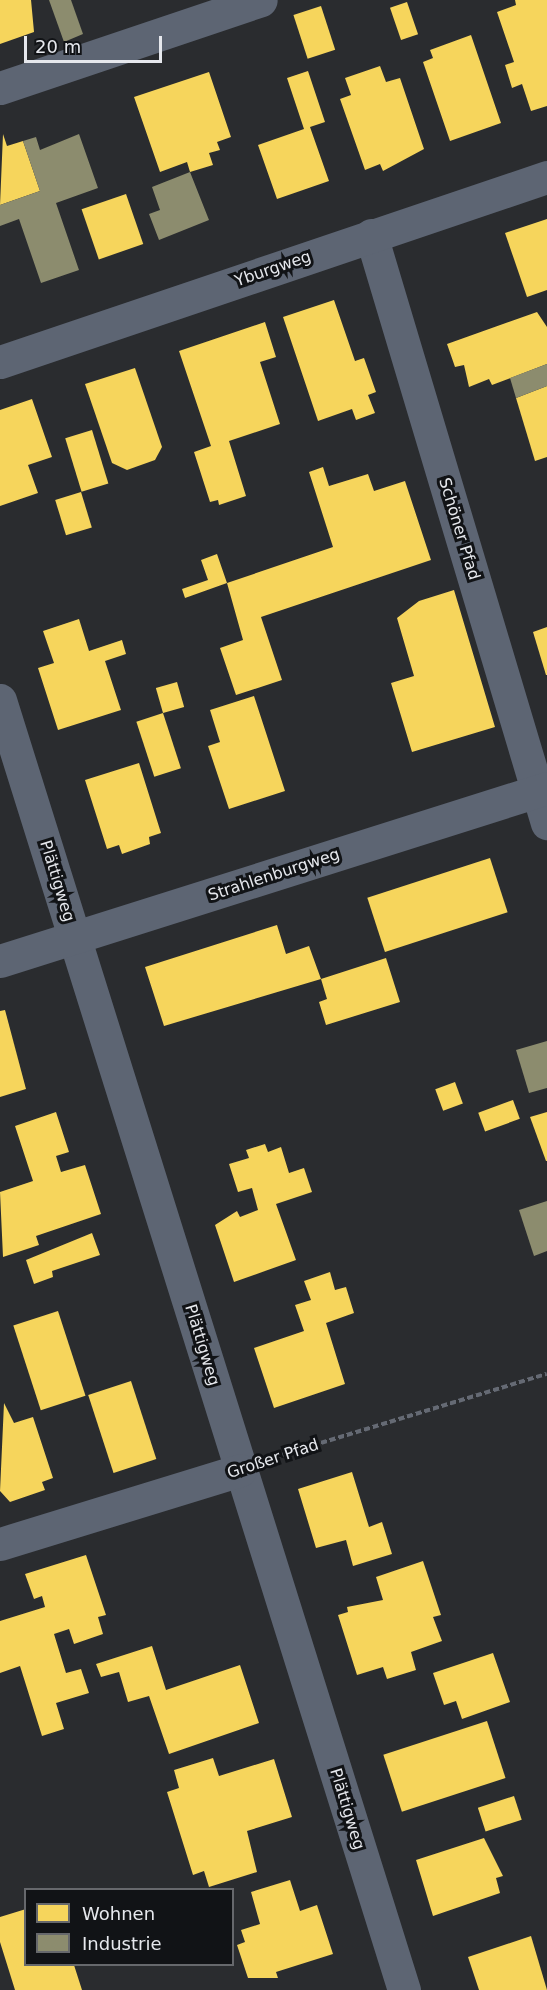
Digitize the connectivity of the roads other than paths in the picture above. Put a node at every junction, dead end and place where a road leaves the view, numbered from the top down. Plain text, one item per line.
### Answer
1 (261, 0) edge
2 (0, 88) edge
3 (547, 177) edge
4 (370, 236) junction
5 (0, 362) edge
6 (0, 700) edge
7 (542, 789) edge
8 (547, 823) edge
9 (75, 939) junction
10 (0, 961) edge
11 (240, 1470) junction
12 (0, 1544) edge
13 (404, 1990) edge

1 - 2 street
3 - 4 street, Yburgweg
4 - 5 street, Yburgweg
4 - 7 street, Schöner Pfad
6 - 9 street, Plättigweg
7 - 8 street, Schöner Pfad
7 - 9 street, Strahlenburgweg
9 - 10 street, Strahlenburgweg
9 - 11 street, Plättigweg
11 - 12 street, Großer Pfad
11 - 13 street, Plättigweg

